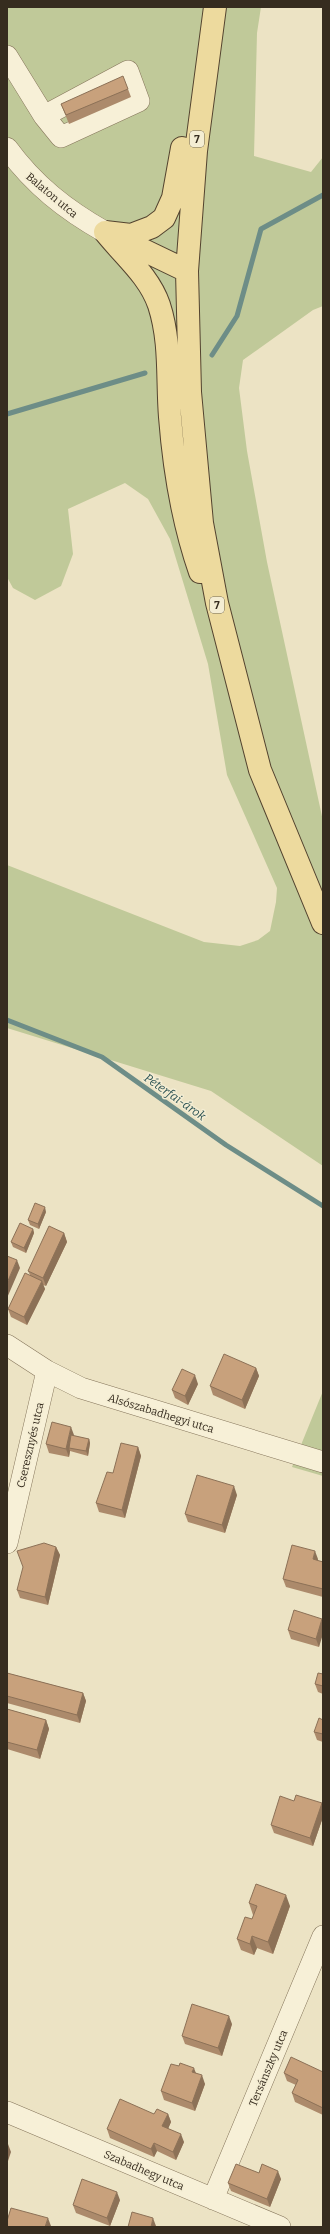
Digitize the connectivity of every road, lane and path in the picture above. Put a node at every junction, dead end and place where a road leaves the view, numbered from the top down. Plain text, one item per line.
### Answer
1 (205, 7) edge
2 (215, 7) edge
3 (7, 56) edge
4 (44, 116) dead end
5 (7, 148) edge
6 (105, 232) junction
7 (187, 271) junction
8 (217, 603) junction
9 (323, 923) edge
10 (7, 1345) edge
11 (47, 1371) junction
12 (323, 1462) edge
13 (7, 1543) edge
14 (323, 1936) edge
15 (7, 2112) edge
16 (213, 2199) junction
17 (280, 2227) edge

1 - 6 main road
2 - 7 main road, 7
3 - 4 street
5 - 6 street, Balaton utca
6 - 7 main road
6 - 8 main road
7 - 8 main road, 7
8 - 9 main road, 7
10 - 11 street, Alsószabadhegyi utca
11 - 12 street, Alsószabadhegyi utca
11 - 13 street, Cseresznyés utca
14 - 16 street, Tersánszky utca
15 - 16 street, Szabadhegy utca
16 - 17 street, Szabadhegy utca

